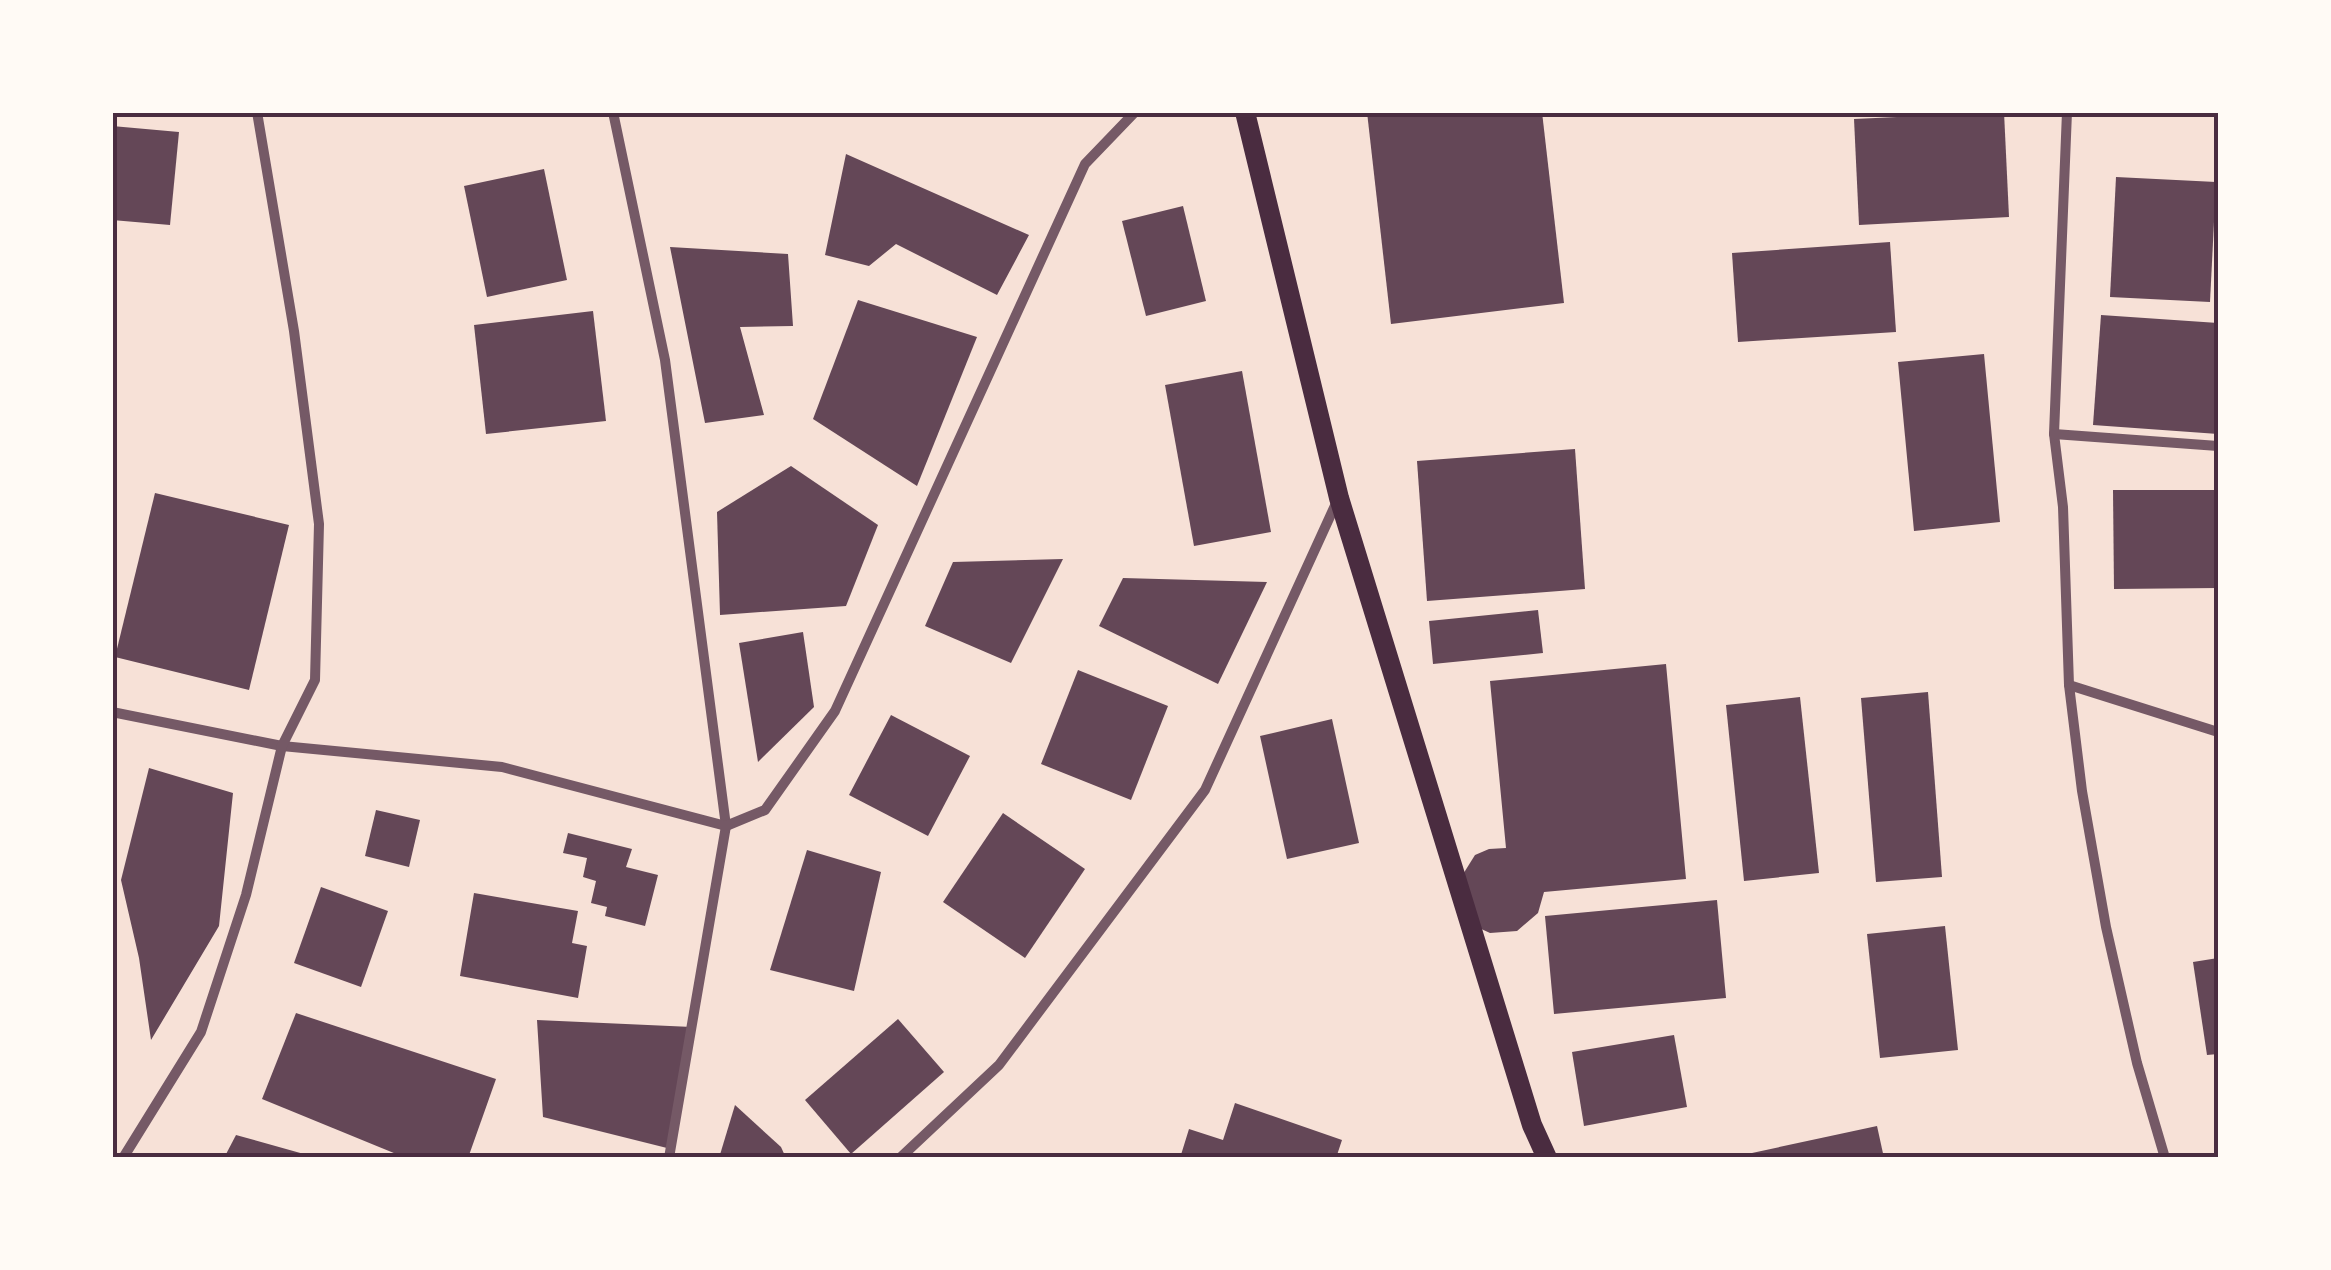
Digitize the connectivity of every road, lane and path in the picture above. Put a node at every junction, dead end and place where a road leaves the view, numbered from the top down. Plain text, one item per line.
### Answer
1 (257, 112) edge
2 (613, 112) edge
3 (1135, 112) edge
4 (1245, 112) edge
5 (2066, 112) edge
6 (2054, 434) junction
7 (2218, 446) edge
8 (1338, 498) junction
9 (2070, 685) junction
10 (112, 712) edge
11 (2218, 732) edge
12 (282, 746) junction
13 (726, 826) junction
14 (123, 1158) edge
15 (669, 1158) edge
16 (900, 1158) edge
17 (1548, 1158) edge
18 (2165, 1158) edge

1 - 12 street
2 - 13 street
3 - 13 street
4 - 8 main road
5 - 6 street
6 - 7 street
6 - 9 street
8 - 16 street
8 - 17 main road
9 - 11 street
9 - 18 street
10 - 12 street
12 - 13 street
12 - 14 street
13 - 15 street

